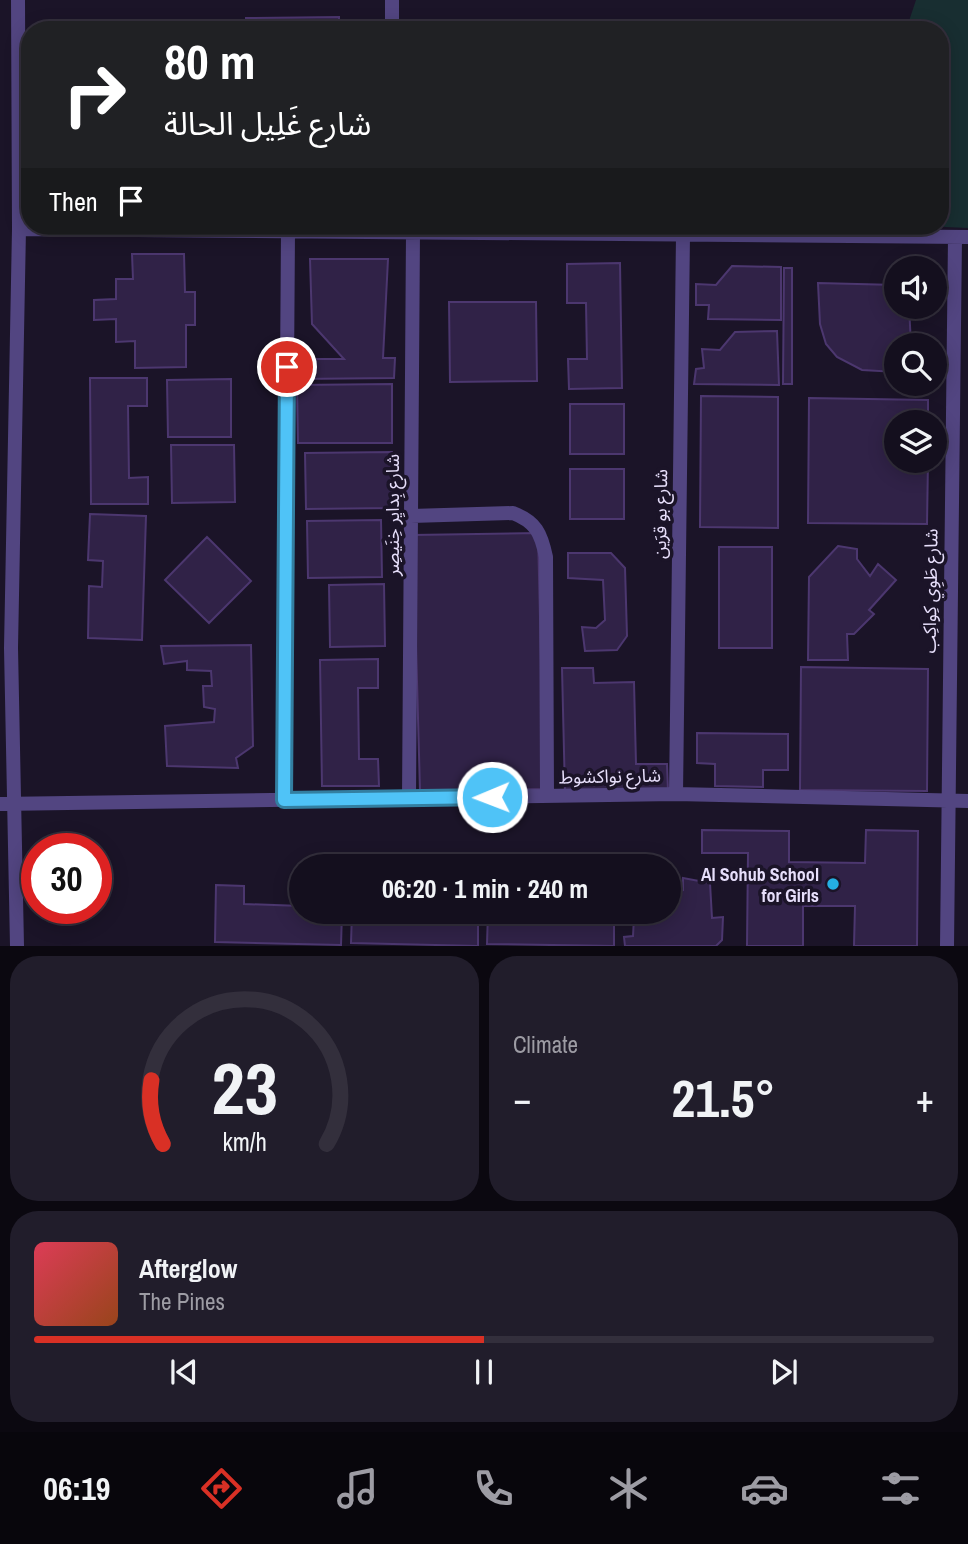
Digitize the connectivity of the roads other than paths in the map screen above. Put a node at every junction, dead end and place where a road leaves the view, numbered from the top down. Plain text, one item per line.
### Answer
1 (18, 0) edge
2 (392, 0) edge
3 (391, 21) edge
4 (19, 229) joint
5 (288, 235) edge
6 (413, 235) edge
7 (682, 235) joint
8 (961, 237) edge
9 (411, 516) junction
10 (6, 648) edge
11 (677, 794) junction
12 (547, 796) junction
13 (409, 799) junction
14 (284, 800) junction
15 (947, 801) junction
16 (968, 801) edge
17 (0, 804) edge
18 (16, 804) junction
19 (17, 946) edge
20 (947, 946) edge

1 - 4 street
2 - 3 street
4 - 10 street
5 - 14 street
6 - 9 street, شارع بِدايِر خِنَيصِر
7 - 8 street
7 - 11 street, شارع بو قرَين
8 - 15 street, شارع طَوِي كِواكِب
9 - 12 street
9 - 13 street, شارع بِدايِر خِنَيصِر
10 - 18 street
11 - 12 street, شارع نواكشوط
11 - 15 street, شارع نواكشوط
12 - 13 street, شارع نواكشوط
13 - 14 street, شارع نواكشوط
14 - 18 street, شارع نواكشوط
15 - 16 street, شارع نواكشوط
15 - 20 street, شارع طَوِي كِواكِب
17 - 18 street, شارع نواكشوط
18 - 19 street

